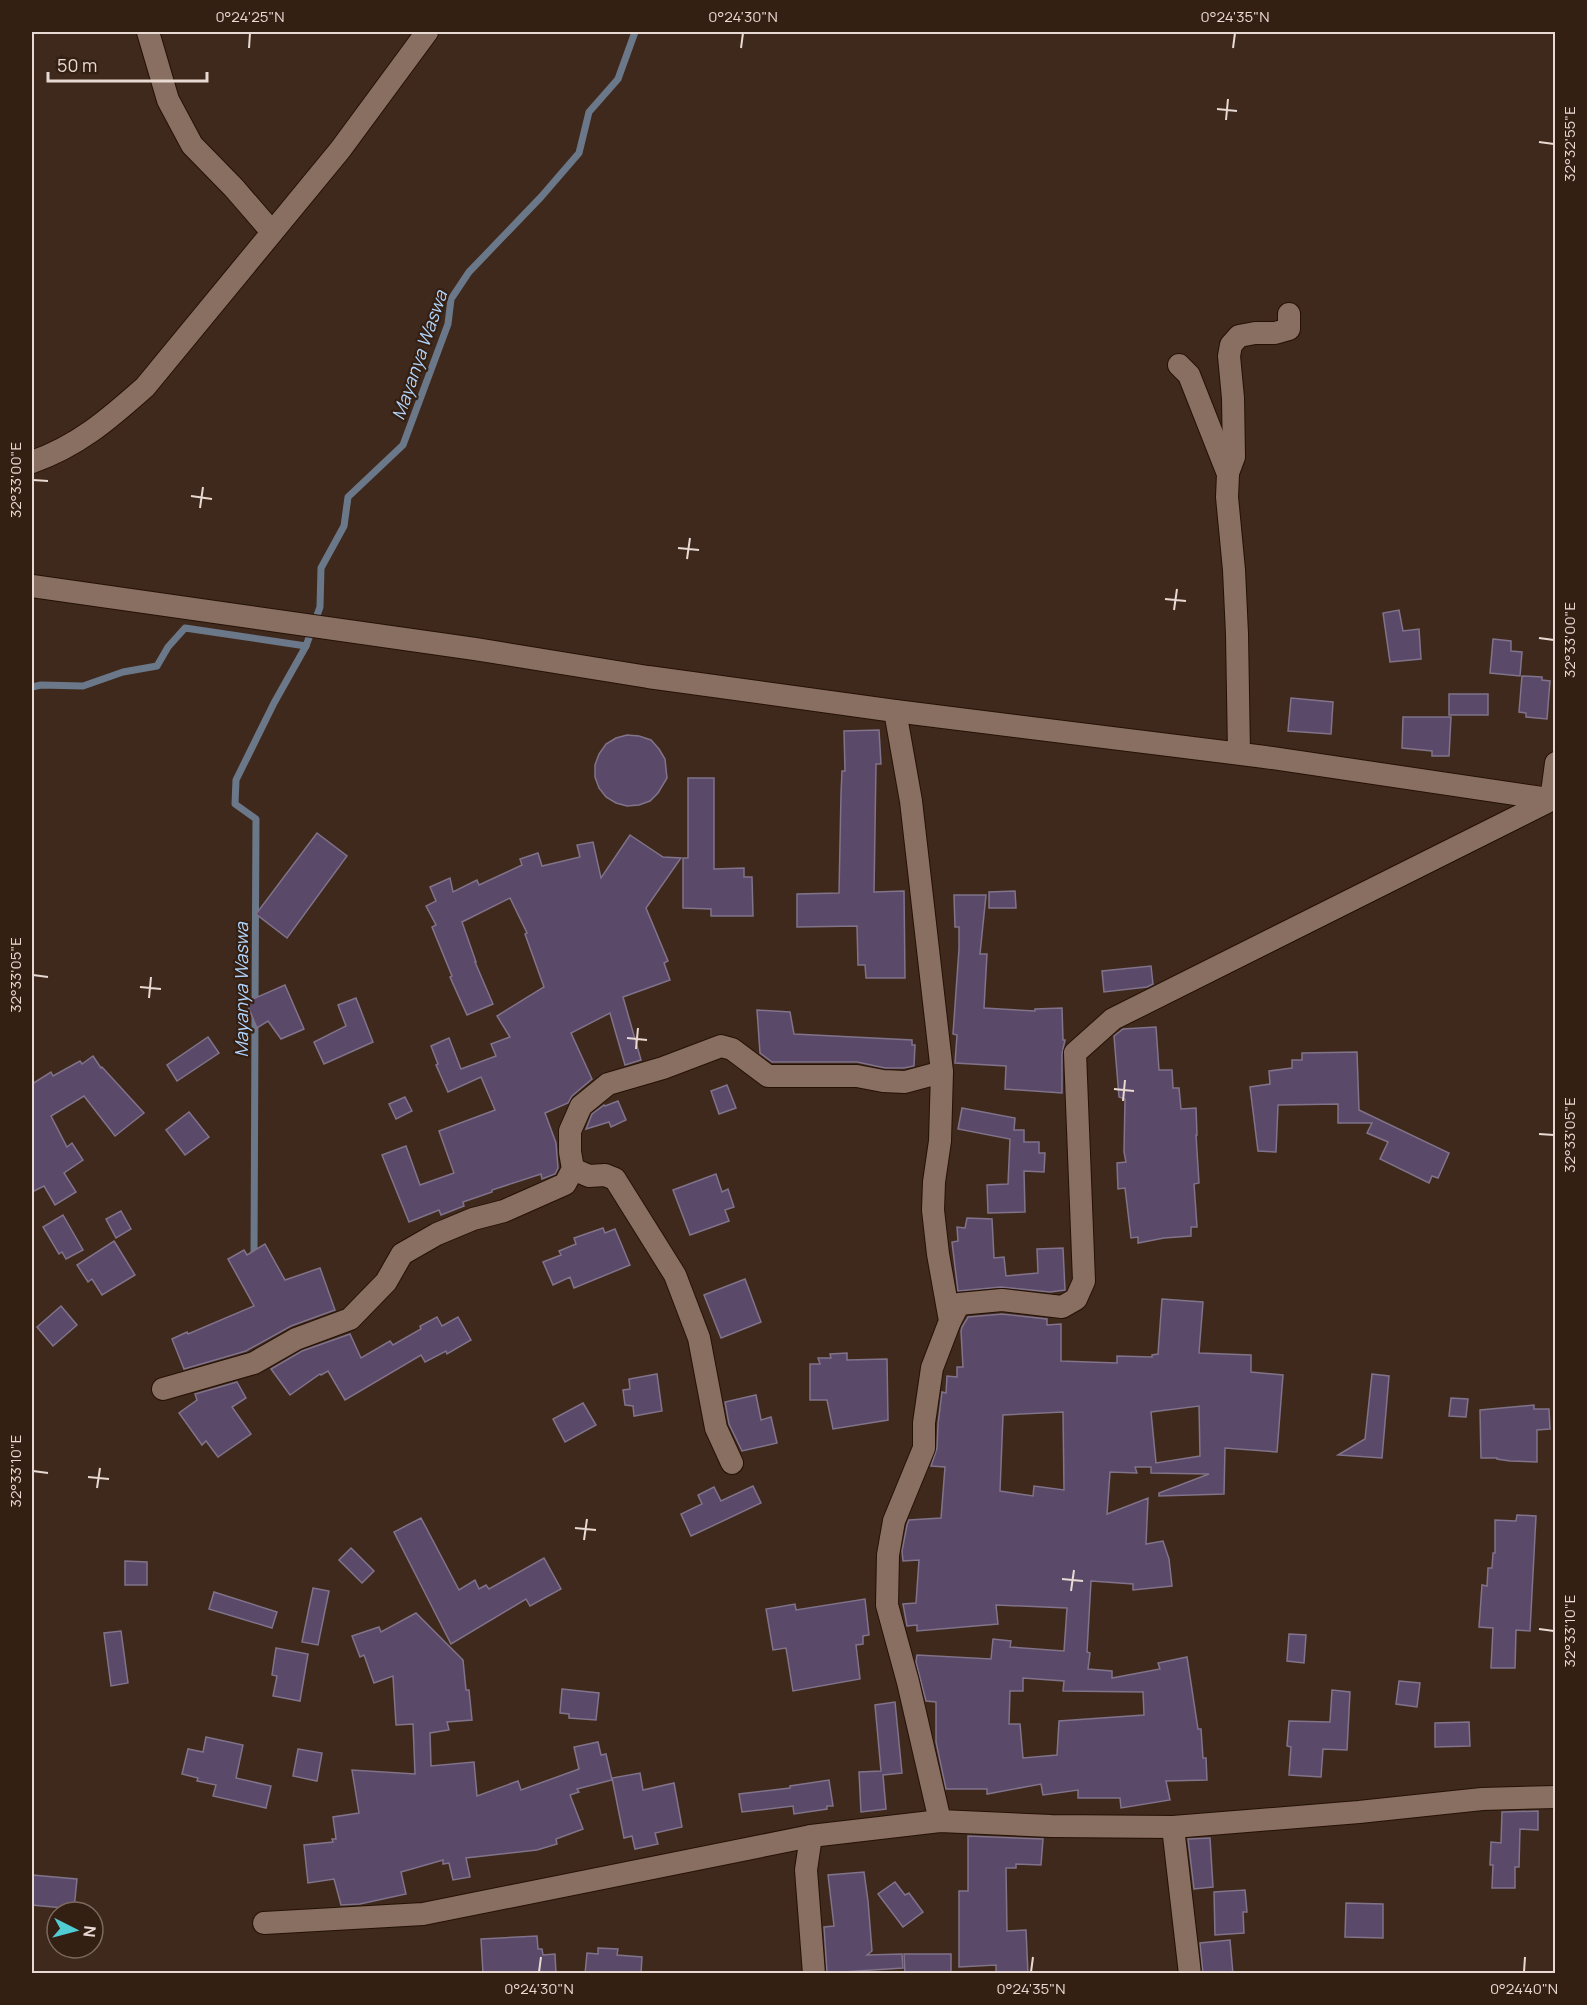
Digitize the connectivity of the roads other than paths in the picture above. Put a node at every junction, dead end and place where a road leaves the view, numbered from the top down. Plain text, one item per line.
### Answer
1 (148, 32) edge
2 (426, 32) edge
3 (272, 232) junction
4 (1290, 314) dead end
5 (1179, 365) dead end
6 (32, 462) edge
7 (1228, 474) junction
8 (32, 586) edge
9 (895, 711) junction
10 (1239, 753) junction
11 (1556, 763) edge
12 (1553, 800) edge
13 (942, 1072) junction
14 (573, 1169) junction
15 (950, 1321) junction
16 (164, 1389) dead end
17 (732, 1463) dead end
18 (1556, 1797) edge
19 (940, 1821) junction
20 (1173, 1827) junction
21 (811, 1836) junction
22 (264, 1923) dead end
23 (814, 1974) edge
24 (1190, 1974) edge

1 - 3 street
2 - 3 street
3 - 6 street
4 - 7 street
5 - 7 street
7 - 10 street
8 - 9 street
9 - 10 street
9 - 13 street
10 - 12 street
11 - 12 street
12 - 15 street
13 - 14 street
13 - 15 street
14 - 16 street
14 - 17 street
15 - 19 street
18 - 20 street
19 - 20 street
19 - 21 street
20 - 24 street
21 - 22 street
21 - 23 street

